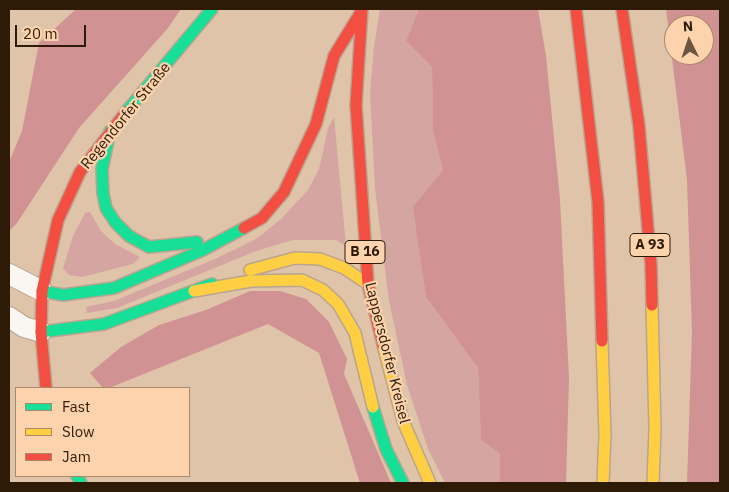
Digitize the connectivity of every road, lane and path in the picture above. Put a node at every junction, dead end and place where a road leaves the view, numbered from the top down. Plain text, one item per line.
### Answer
1 (212, 9) edge
2 (576, 9) edge
3 (622, 9) edge
4 (362, 10) edge
5 (110, 131) junction
6 (238, 232) junction
7 (9, 274) edge
8 (368, 284) junction
9 (42, 291) junction
10 (194, 291) junction
11 (9, 317) edge
12 (41, 332) junction
13 (46, 387) edge
14 (402, 483) edge
15 (430, 483) edge
16 (603, 483) edge
17 (653, 483) edge

1 - 5 main road, Regendorfer Straße
2 - 16 main road
3 - 17 main road, A 93
4 - 6 main road, B 16
4 - 8 main road, Lappersdorfer Kreisel / B 16
5 - 6 main road, B 16
5 - 9 main road, Regendorfer Straße
6 - 9 main road, B 16
7 - 9 street
8 - 10 main road, B 16
8 - 15 main road, Lappersdorfer Kreisel / B 16
9 - 12 main road, Regendorfer Straße
10 - 12 main road, B 16
10 - 14 main road
11 - 12 street
12 - 13 main road, Regendorfer Straße

